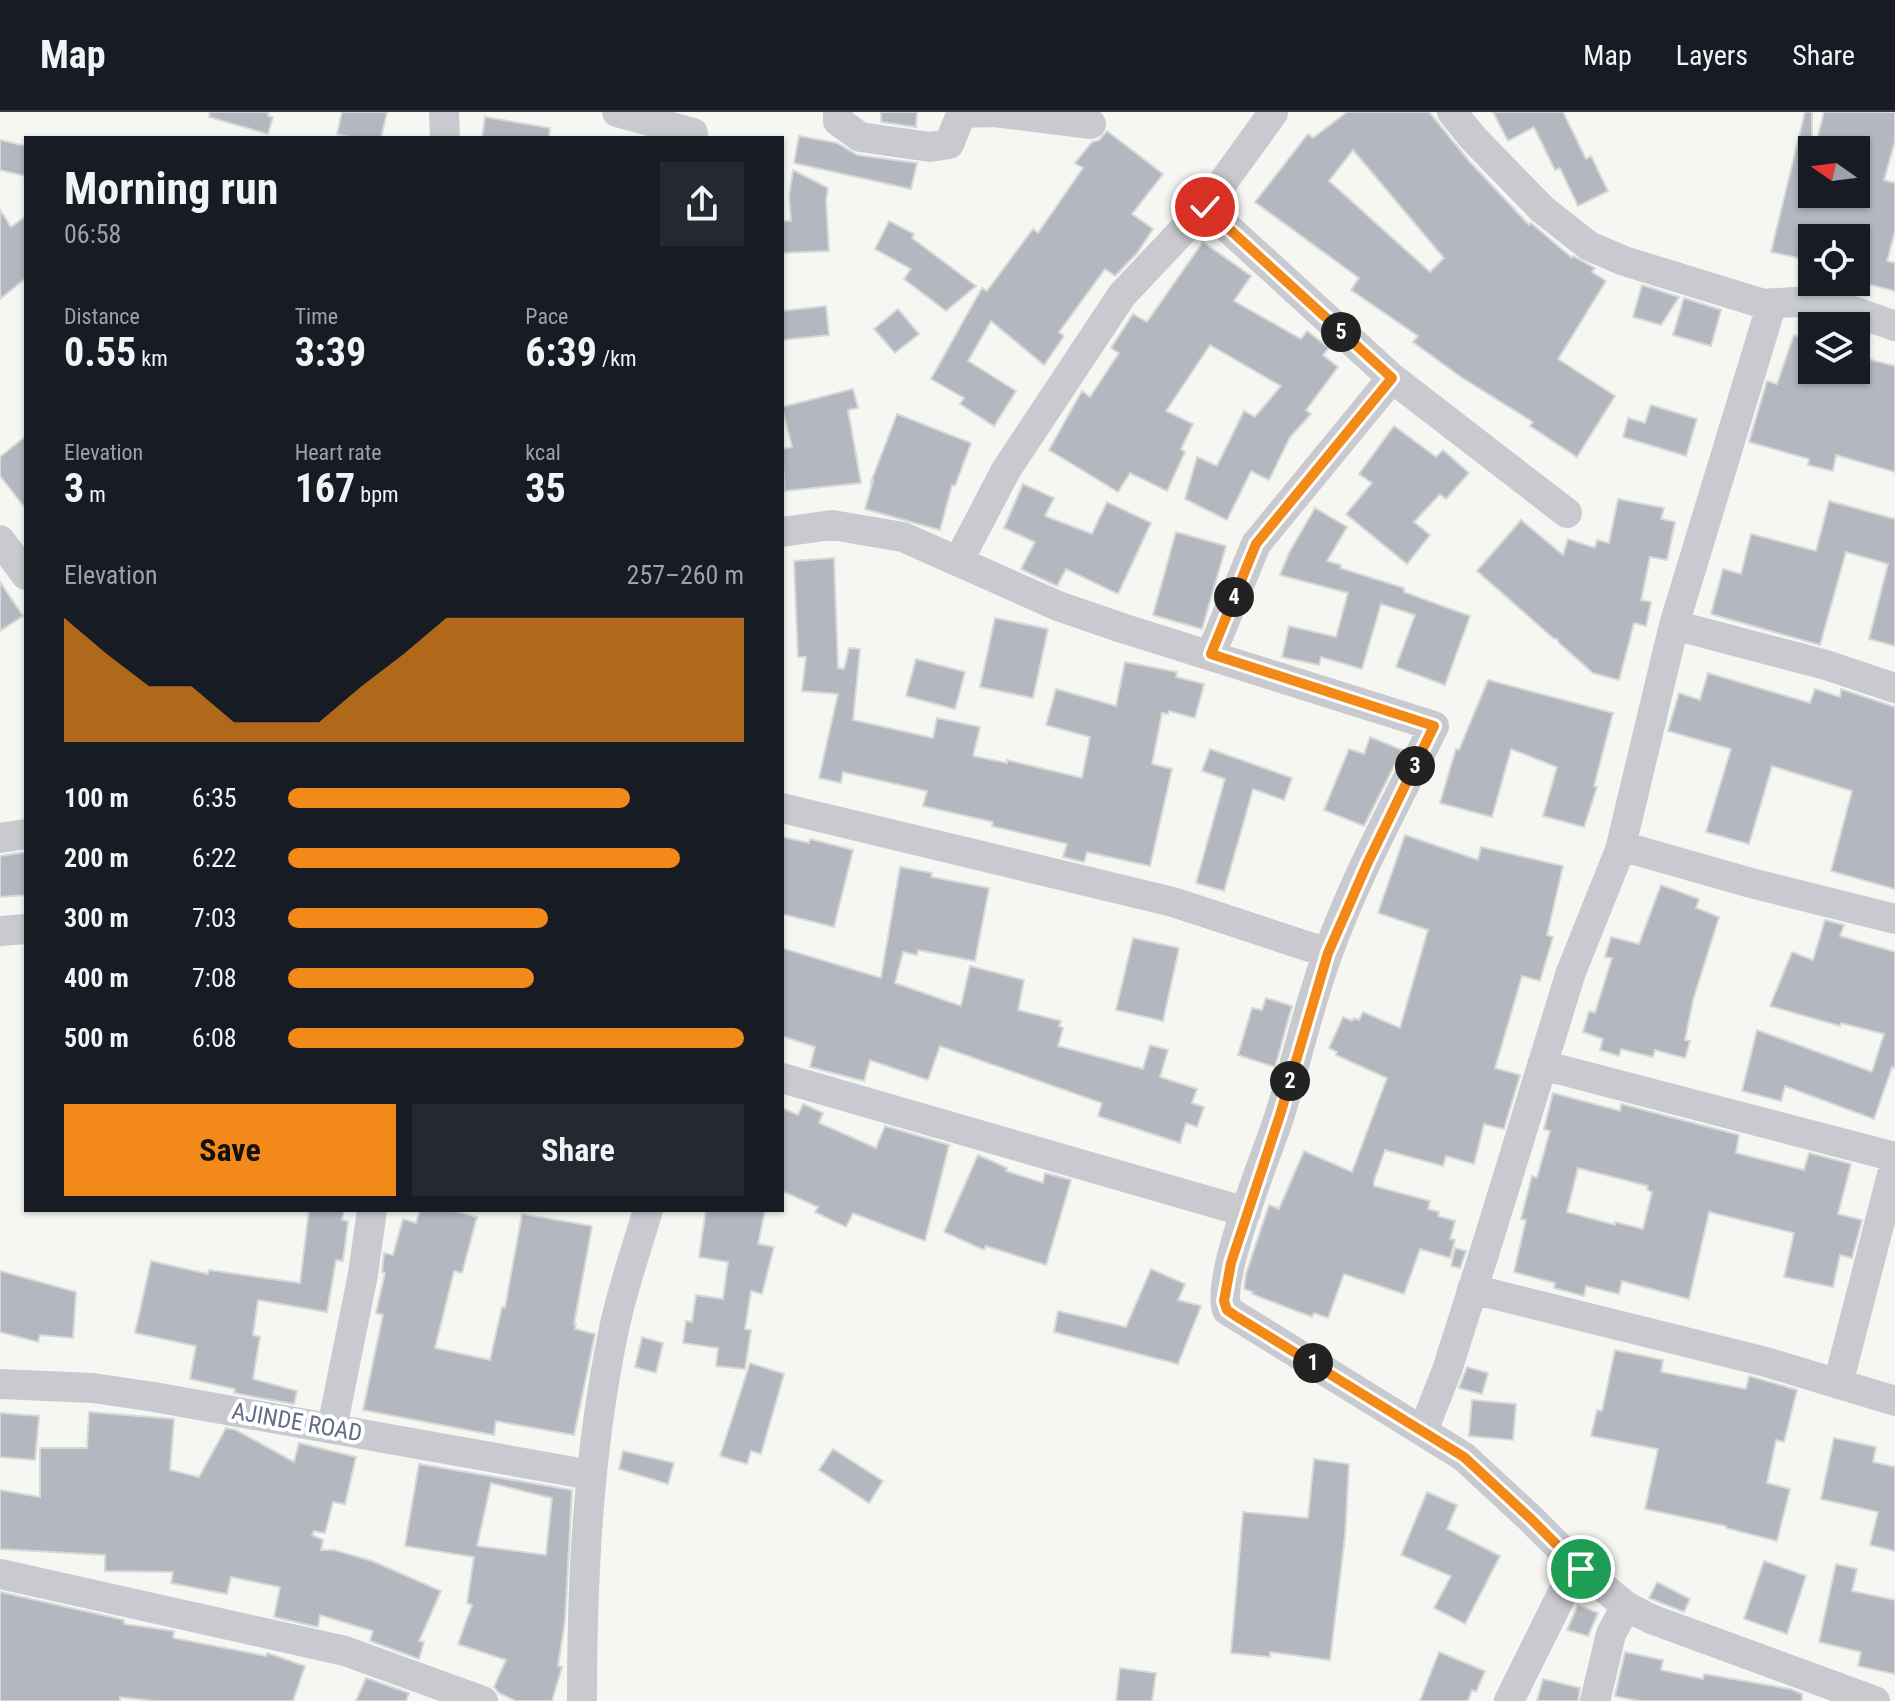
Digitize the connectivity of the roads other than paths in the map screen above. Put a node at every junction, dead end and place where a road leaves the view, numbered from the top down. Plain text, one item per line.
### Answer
1 (444, 112) edge
2 (617, 112) edge
3 (838, 112) edge
4 (962, 112) edge
5 (1452, 112) edge
6 (1273, 113) edge
7 (1091, 124) dead end
8 (693, 128) edge
9 (445, 136) edge
10 (1205, 207) junction
11 (1772, 303) junction
12 (1895, 326) edge
13 (1392, 378) junction
14 (1567, 513) dead end
15 (784, 532) edge
16 (0, 540) edge
17 (959, 560) junction
18 (24, 572) edge
19 (1674, 625) junction
20 (1211, 654) junction
21 (1895, 688) edge
22 (784, 808) edge
23 (24, 834) edge
24 (0, 838) edge
25 (1621, 846) junction
26 (1895, 919) edge
27 (24, 929) edge
28 (0, 931) edge
29 (1328, 953) junction
30 (1542, 1065) junction
31 (784, 1079) edge
32 (1895, 1160) edge
33 (372, 1212) edge
34 (647, 1212) edge
35 (1246, 1212) junction
36 (1472, 1289) junction
37 (0, 1384) edge
38 (1838, 1384) junction
39 (1895, 1401) edge
40 (332, 1428) junction
41 (1423, 1431) junction
42 (591, 1475) junction
43 (1581, 1569) junction
44 (0, 1574) edge
45 (1626, 1606) junction
46 (1813, 1690) edge
47 (483, 1701) edge
48 (582, 1701) edge
49 (1509, 1701) edge
50 (1595, 1701) edge
51 (1875, 1701) edge

1 - 9 street
2 - 8 street
3 - 4 street
4 - 7 street
5 - 11 street
6 - 10 street
10 - 13 street
10 - 17 street
11 - 12 street
11 - 19 street
13 - 14 street
13 - 20 street
15 - 17 street
16 - 18 street
17 - 20 street
19 - 21 street
19 - 25 street
20 - 29 street
22 - 29 street
23 - 24 street
25 - 26 street
25 - 30 street
27 - 28 street
29 - 35 street
30 - 32 street
30 - 36 street
31 - 35 street
32 - 38 street
33 - 40 street
34 - 42 street
35 - 41 street
36 - 38 street
36 - 41 street
37 - 40 street, AJINDE ROAD
38 - 39 street
40 - 42 street, AJINDE ROAD
41 - 43 street
42 - 48 street
43 - 45 street
43 - 49 street
44 - 47 street
45 - 46 street
45 - 50 street
46 - 51 street

